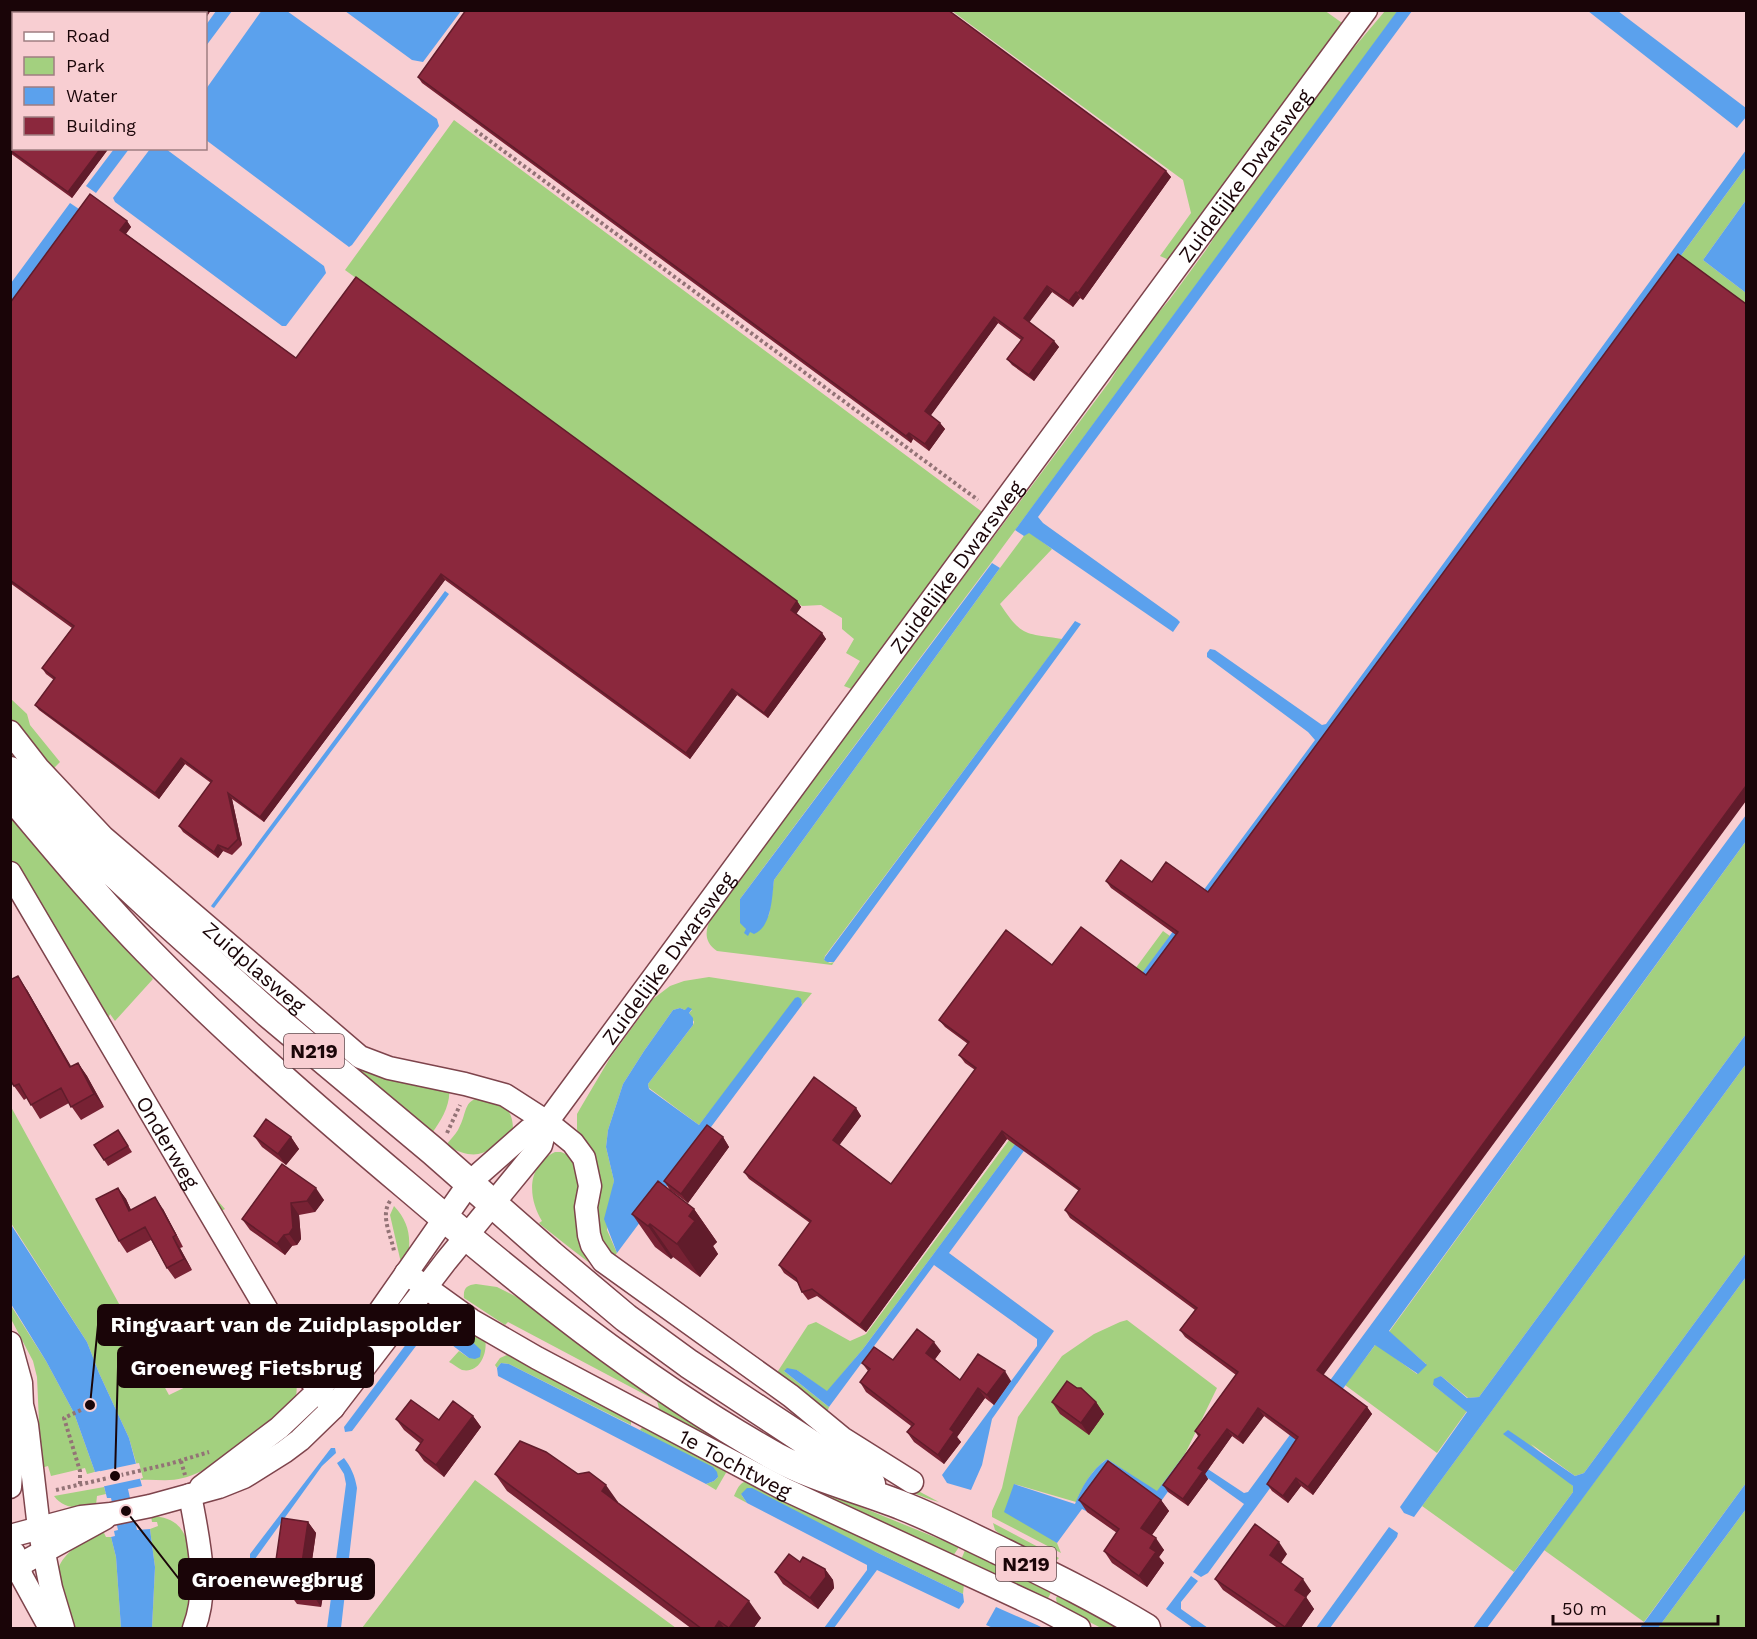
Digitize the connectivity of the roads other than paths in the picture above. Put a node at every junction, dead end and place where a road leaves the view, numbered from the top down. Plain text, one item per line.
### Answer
1 (1366, 10) edge
2 (10, 732) edge
3 (10, 771) edge
4 (10, 794) edge
5 (10, 873) edge
6 (547, 1122) junction
7 (470, 1182) junction
8 (495, 1204) junction
9 (445, 1219) junction
10 (466, 1237) junction
11 (406, 1273) junction
12 (425, 1288) junction
13 (10, 1343) edge
14 (326, 1399) junction
15 (22, 1405) junction
16 (10, 1487) edge
17 (907, 1494) junction
18 (190, 1495) junction
19 (125, 1512) junction
20 (39, 1528) junction
21 (10, 1538) edge
22 (45, 1552) junction
23 (14, 1568) edge
24 (50, 1629) edge
25 (63, 1629) edge
26 (194, 1629) edge
27 (1079, 1629) edge
28 (1146, 1629) edge

1 - 6 street, Zuidelijke Dwarsweg
2 - 6 street, Zuidplasweg
3 - 7 main road, Zuidplasweg / N219
4 - 9 main road, N219
5 - 14 street, Onderweg
6 - 7 street, Zuidelijke Dwarsweg
6 - 8 street, Zuidelijke Dwarsweg
6 - 17 street, 1e Tochtweg
7 - 8 main road, N219
7 - 9 street, Zuidelijke Dwarsweg
8 - 10 street, Zuidelijke Dwarsweg
8 - 17 main road, 1e Tochtweg / N219
9 - 10 main road, N219
9 - 11 street, Zuidelijke Dwarsweg
10 - 12 street, Zuidelijke Dwarsweg
10 - 17 main road, 1e Tochtweg / N219
11 - 12 street, 1e Tochtweg
11 - 14 street, Zuidelijke Dwarsweg
12 - 14 street, Zuidelijke Dwarsweg
12 - 27 street, 1e Tochtweg
13 - 15 street
14 - 18 street, Zuidelijke Dwarsweg
15 - 16 street
15 - 20 street
17 - 28 main road, 1e Tochtweg / N219
18 - 19 street, Zuidelijke Dwarsweg
18 - 26 street
19 - 20 street
19 - 22 street
20 - 21 street
20 - 22 street
21 - 23 street
22 - 23 street
22 - 25 street
23 - 24 street

